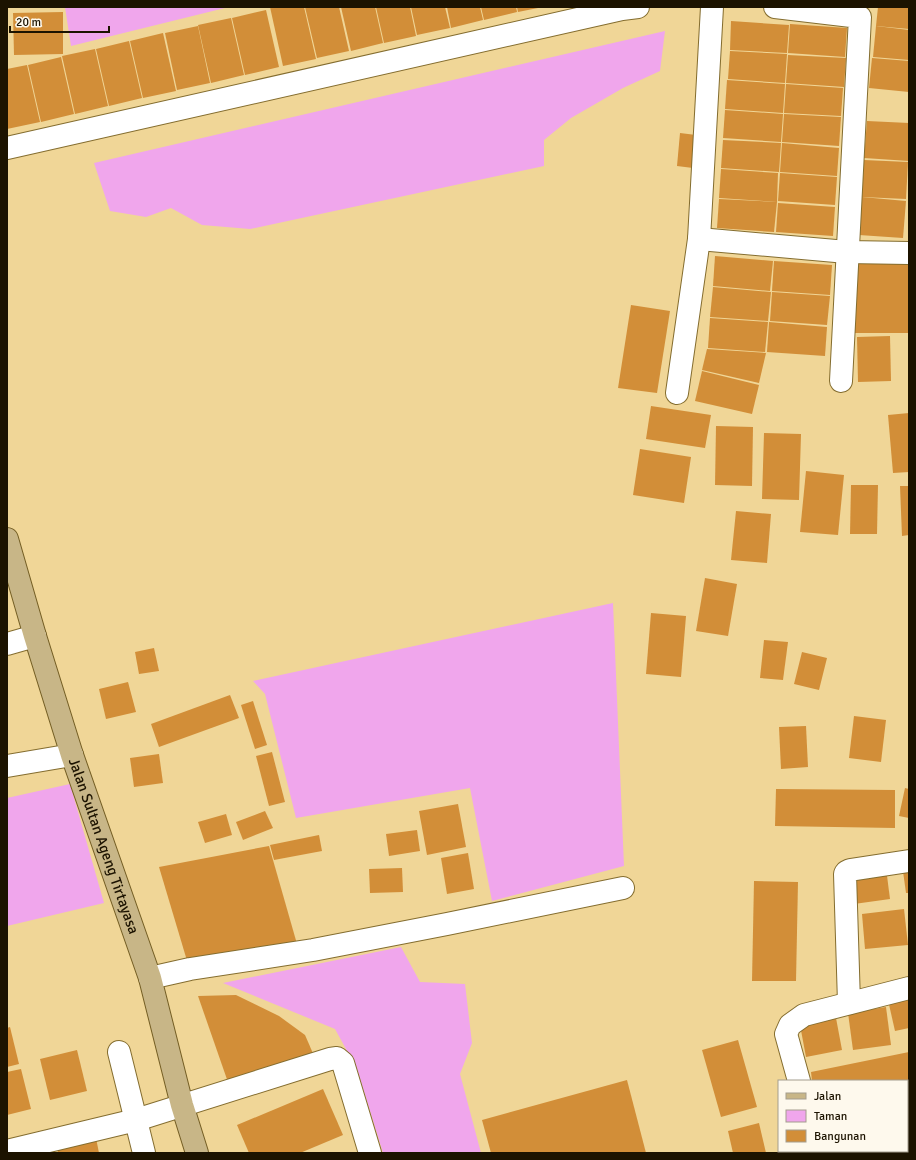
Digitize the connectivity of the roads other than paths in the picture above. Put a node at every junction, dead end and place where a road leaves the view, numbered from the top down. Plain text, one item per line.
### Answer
1 (638, 7) edge
2 (712, 7) edge
3 (775, 7) edge
4 (860, 12) edge
5 (7, 148) edge
6 (700, 240) junction
7 (847, 252) junction
8 (909, 253) edge
9 (841, 381) dead end
10 (678, 393) dead end
11 (7, 539) edge
12 (35, 636) junction
13 (7, 644) edge
14 (72, 755) junction
15 (7, 766) edge
16 (909, 861) edge
17 (623, 888) dead end
18 (157, 977) junction
19 (909, 988) edge
20 (849, 1003) junction
21 (119, 1052) dead end
22 (799, 1080) edge
23 (189, 1103) junction
24 (136, 1120) junction
25 (7, 1151) edge
26 (144, 1153) edge
27 (197, 1153) edge
28 (370, 1153) edge

1 - 5 street
2 - 6 street
3 - 4 street
4 - 7 street
6 - 7 street
6 - 10 street
7 - 8 street
7 - 9 street
11 - 12 main road, Jalan Sultan Ageng Tirtayasa
12 - 13 street
12 - 14 main road, Jalan Sultan Ageng Tirtayasa
14 - 15 street
14 - 18 main road, Jalan Sultan Ageng Tirtayasa
16 - 20 street
17 - 18 street
18 - 23 main road, Jalan Sultan Ageng Tirtayasa
19 - 20 street
20 - 22 street
21 - 24 street
23 - 24 street
23 - 27 main road, Jalan Sultan Ageng Tirtayasa
23 - 28 street
24 - 25 street
24 - 26 street

